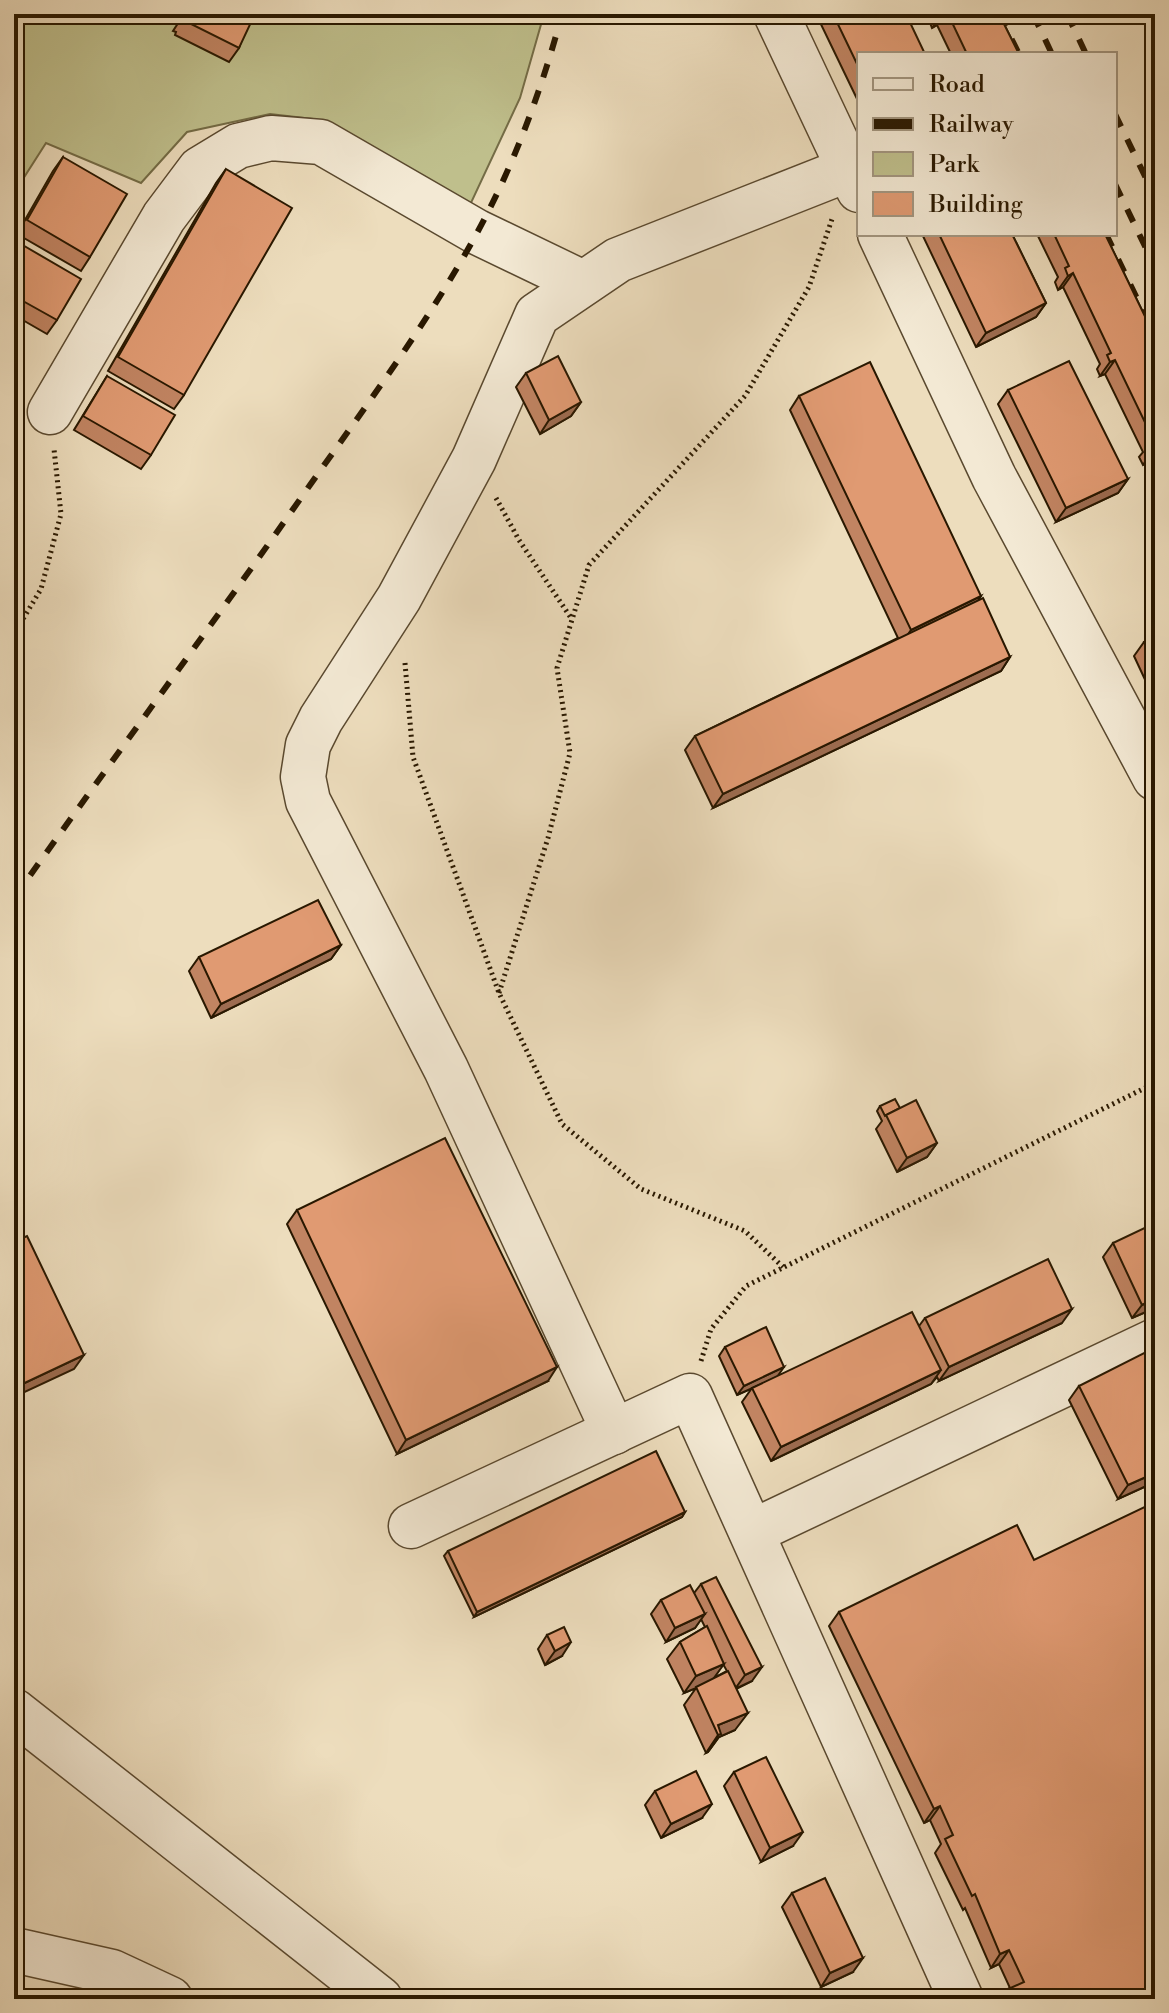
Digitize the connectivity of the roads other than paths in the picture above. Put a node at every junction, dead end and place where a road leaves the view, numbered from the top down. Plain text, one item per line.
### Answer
1 (776, 14) edge
2 (854, 179) edge
3 (881, 236) edge
4 (583, 283) junction
5 (50, 412) road end
6 (1155, 778) edge
7 (1155, 1341) edge
8 (614, 1432) junction
9 (411, 1526) dead end
10 (752, 1532) junction
11 (14, 1711) edge
12 (14, 1950) edge
13 (170, 1999) edge
14 (380, 1999) edge
15 (961, 1999) edge

1 - 2 street
2 - 4 street
3 - 6 street
4 - 5 street
4 - 8 street
7 - 10 street
8 - 9 street
8 - 10 street
10 - 15 street
11 - 14 street
12 - 13 street

